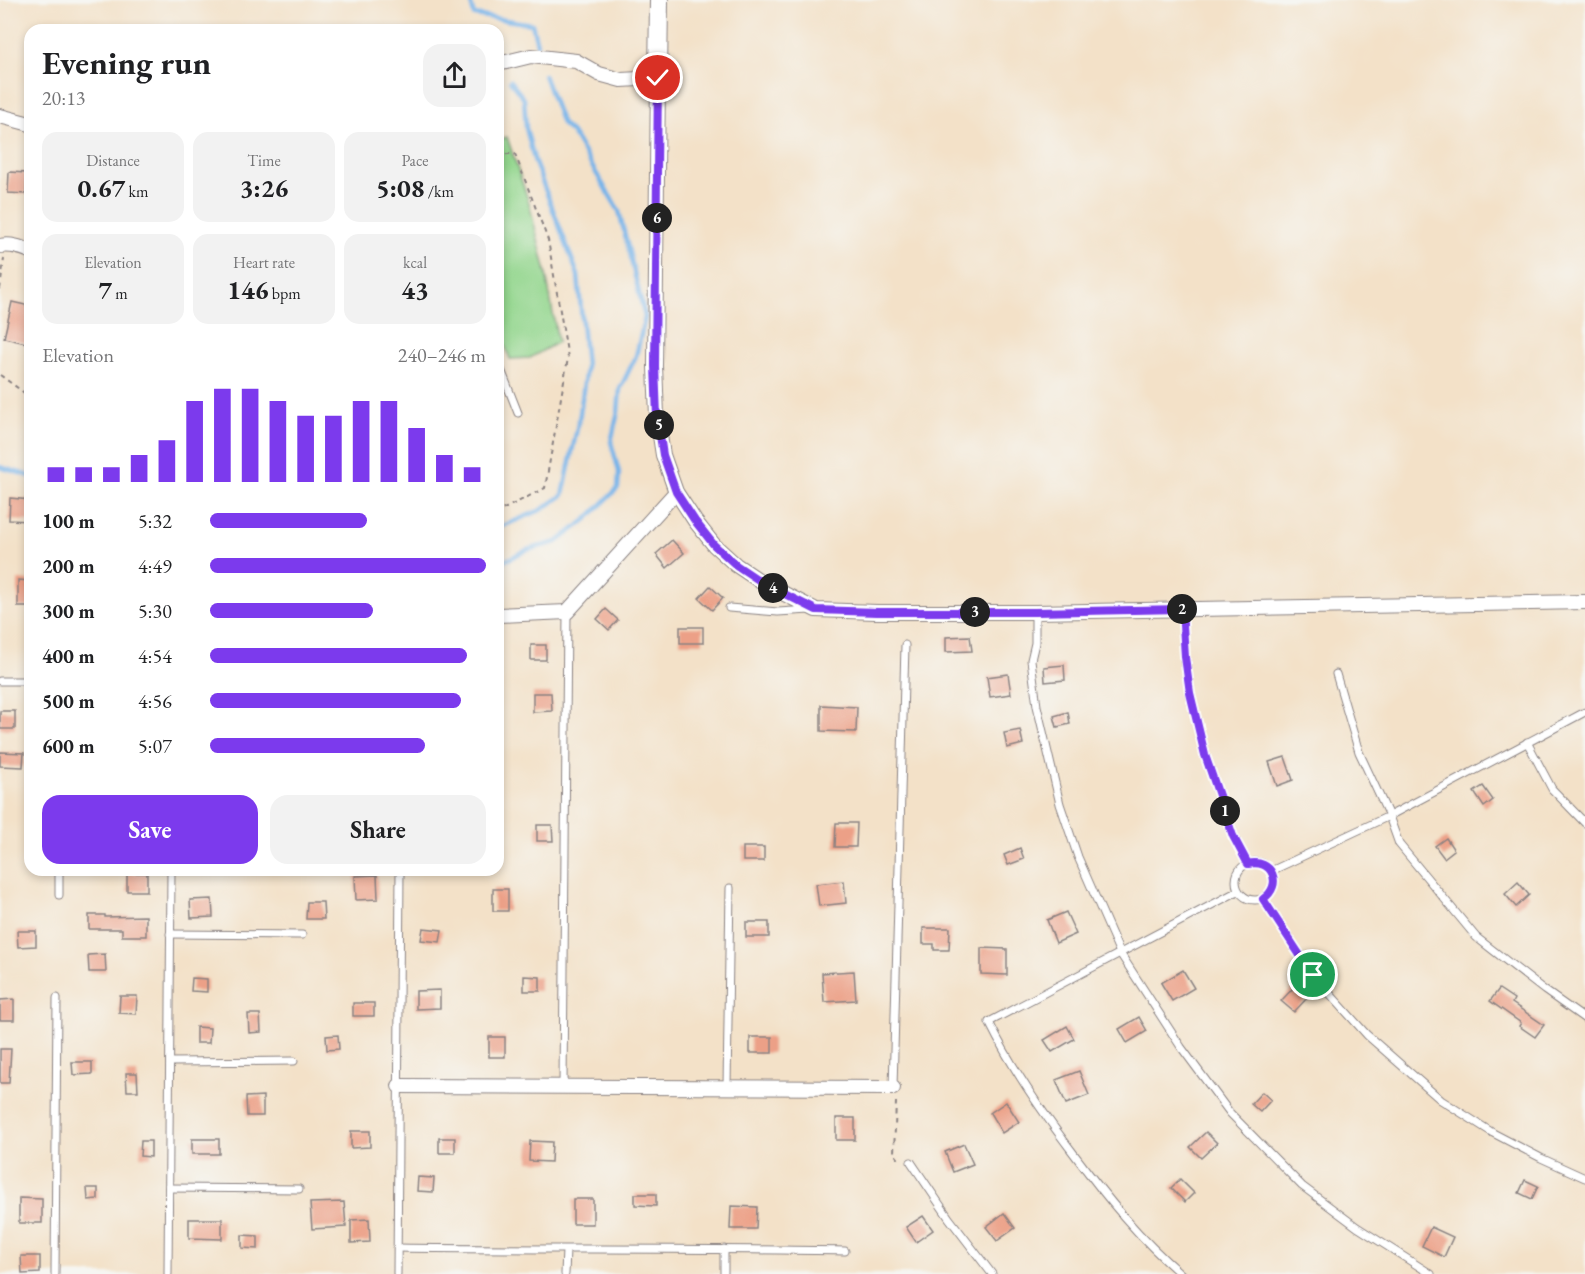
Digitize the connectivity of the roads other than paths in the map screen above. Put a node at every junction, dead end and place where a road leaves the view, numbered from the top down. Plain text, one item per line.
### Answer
1 (659, 0) edge
2 (504, 63) edge
3 (658, 78) junction
4 (0, 116) edge
5 (24, 122) edge
6 (3, 246) edge
7 (24, 248) edge
8 (504, 377) edge
9 (518, 413) dead end
10 (676, 492) junction
11 (1585, 602) edge
12 (729, 608) dead end
13 (1182, 609) junction
14 (816, 610) junction
15 (567, 612) junction
16 (1035, 612) junction
17 (504, 615) edge
18 (905, 645) dead end
19 (1336, 674) dead end
20 (0, 681) edge
21 (24, 681) edge
22 (1585, 712) edge
23 (1527, 742) junction
24 (1389, 816) junction
25 (1585, 823) edge
26 (1248, 864) junction
27 (1271, 871) junction
28 (59, 876) edge
29 (171, 876) edge
30 (400, 876) edge
31 (730, 888) dead end
32 (1238, 891) junction
33 (59, 895) dead end
34 (1263, 899) junction
35 (170, 934) junction
36 (302, 934) dead end
37 (1120, 953) junction
38 (57, 998) dead end
39 (1585, 1019) edge
40 (294, 1061) dead end
41 (170, 1062) junction
42 (399, 1086) junction
43 (563, 1086) junction
44 (727, 1087) junction
45 (893, 1088) joint
46 (911, 1162) road end
47 (1585, 1178) edge
48 (169, 1188) junction
49 (300, 1189) dead end
50 (398, 1248) junction
51 (724, 1249) junction
52 (566, 1250) junction
53 (845, 1251) dead end
54 (55, 1274) edge
55 (168, 1274) edge
56 (397, 1274) edge
57 (566, 1274) edge
58 (724, 1274) edge
59 (992, 1274) edge
60 (1180, 1274) edge
61 (1431, 1274) edge

1 - 3 street
2 - 3 street
3 - 10 street
4 - 5 street
6 - 7 street
8 - 9 lane
10 - 14 street
10 - 15 street
11 - 13 street
12 - 14 lane
13 - 16 street
13 - 26 lane
14 - 16 street
15 - 17 street
15 - 43 lane
16 - 37 lane
18 - 45 lane
19 - 24 lane
20 - 21 lane
22 - 23 lane
23 - 24 lane
23 - 25 lane
24 - 27 lane
24 - 39 lane
26 - 27 lane
26 - 32 lane
27 - 34 lane
28 - 33 lane
29 - 35 lane
30 - 42 lane
31 - 44 lane
32 - 34 lane
32 - 37 lane
34 - 47 lane
35 - 36 lane
35 - 41 lane
37 - 60 lane
37 - 61 lane
38 - 54 lane
40 - 41 lane
41 - 48 lane
42 - 43 street
42 - 50 lane
43 - 44 street
44 - 45 street
46 - 59 lane
48 - 49 lane
48 - 55 lane
50 - 52 lane
50 - 56 lane
51 - 52 lane
51 - 53 lane
51 - 58 lane
52 - 57 lane

